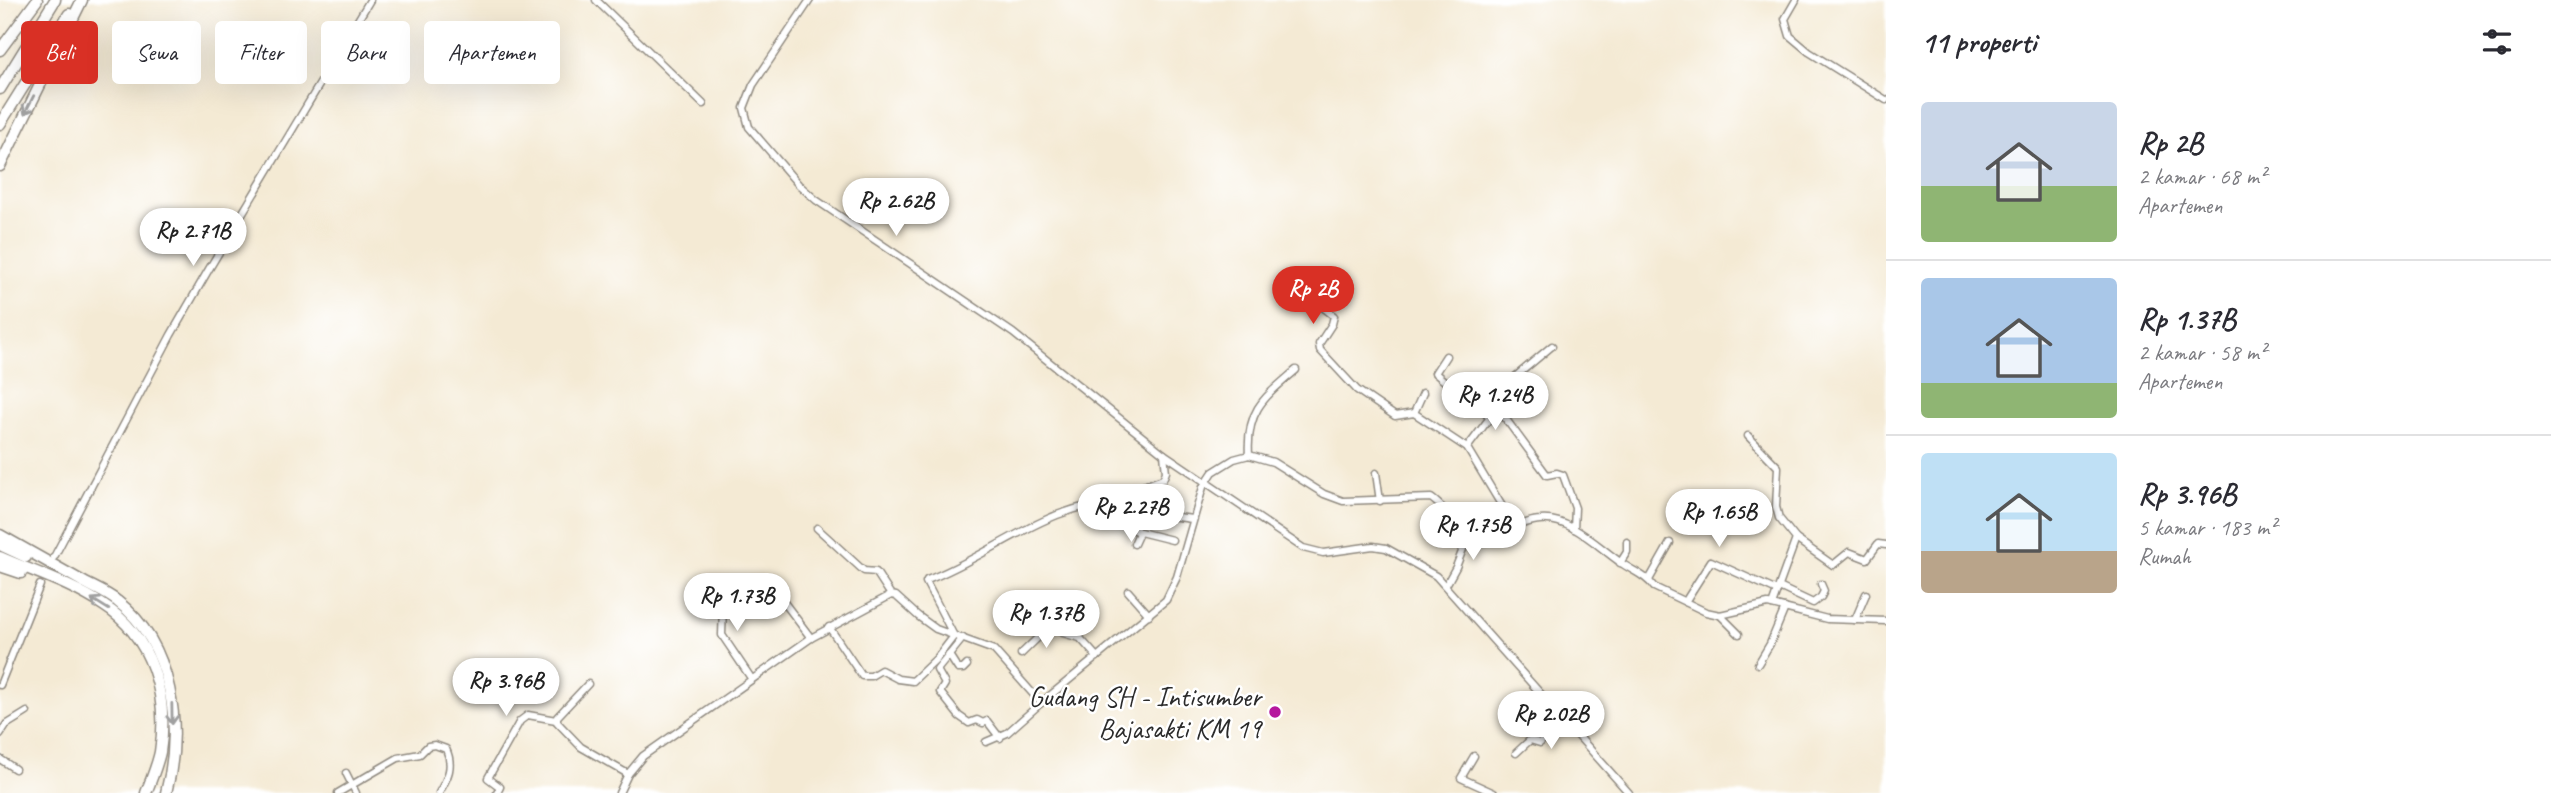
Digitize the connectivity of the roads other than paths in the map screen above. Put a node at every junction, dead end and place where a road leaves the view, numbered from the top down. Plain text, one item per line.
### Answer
1 (37, 0) edge
2 (55, 0) edge
3 (80, 0) edge
4 (370, 0) edge
5 (596, 0) edge
6 (810, 0) edge
7 (1796, 0) edge
8 (0, 50) edge
9 (0, 89) edge
10 (1886, 100) edge
11 (703, 104) dead end
12 (0, 124) edge
13 (0, 166) edge
14 (1311, 298) dead end
15 (1552, 346) dead end
16 (1446, 356) dead end
17 (1296, 370) dead end
18 (1423, 393) dead end
19 (1497, 407) junction
20 (1414, 413) junction
21 (1489, 416) junction
22 (1748, 436) dead end
23 (1467, 448) junction
24 (1164, 454) junction
25 (1249, 455) junction
26 (1376, 473) dead end
27 (1205, 482) junction
28 (1380, 501) junction
29 (1127, 502) junction
30 (1135, 511) junction
31 (1192, 519) junction
32 (1472, 526) junction
33 (1514, 526) junction
34 (817, 528) dead end
35 (1574, 529) junction
36 (1139, 533) junction
37 (0, 535) edge
38 (1796, 539) junction
39 (1172, 540) dead end
40 (1627, 542) dead end
41 (1670, 543) dead end
42 (1134, 544) dead end
43 (0, 545) edge
44 (1886, 545) edge
45 (0, 557) edge
46 (54, 557) dead end
47 (1620, 563) junction
48 (0, 566) edge
49 (1649, 580) junction
50 (739, 583) dead end
51 (1821, 584) dead end
52 (40, 585) dead end
53 (1446, 585) junction
54 (82, 587) junction
55 (1778, 589) junction
56 (1128, 591) dead end
57 (778, 593) dead end
58 (1866, 594) dead end
59 (891, 595) junction
60 (1685, 602) junction
61 (1772, 605) junction
62 (1785, 608) junction
63 (1149, 615) junction
64 (1720, 615) junction
65 (1044, 618) dead end
66 (1855, 620) junction
67 (1886, 621) edge
68 (1051, 625) junction
69 (829, 627) junction
70 (1739, 634) dead end
71 (954, 636) junction
72 (811, 638) junction
73 (963, 638) junction
74 (1021, 654) dead end
75 (949, 655) junction
76 (1097, 657) junction
77 (1758, 664) dead end
78 (967, 665) dead end
79 (751, 678) junction
80 (588, 684) dead end
81 (0, 685) edge
82 (1041, 703) junction
83 (27, 712) dead end
84 (1562, 719) junction
85 (556, 720) junction
86 (0, 734) edge
87 (1000, 738) junction
88 (986, 742) dead end
89 (1516, 753) dead end
90 (1474, 757) dead end
91 (0, 759) edge
92 (15, 769) dead end
93 (346, 773) dead end
94 (628, 774) junction
95 (352, 784) junction
96 (146, 793) edge
97 (166, 793) edge
98 (338, 793) edge
99 (356, 793) edge
100 (439, 793) edge
101 (497, 793) edge
102 (619, 793) edge
103 (1494, 793) edge
104 (1629, 793) edge

1 - 8 highway
2 - 9 highway
3 - 12 highway
3 -> 13 highway
4 - 46 street
5 - 11 street
6 - 24 street
7 - 10 street
14 - 20 street
15 - 19 street
16 - 21 street
17 - 25 street
18 - 20 street
19 - 21 street
19 - 35 street
20 - 23 street
21 - 23 street
22 - 38 street
23 - 33 street
24 - 27 street
24 - 29 street
25 - 27 street
25 - 28 street
26 - 28 street
27 - 31 street
27 - 53 street
28 - 32 street
29 - 30 street
29 - 71 street
30 - 31 street
30 - 36 street
31 - 63 street
32 - 33 street
32 - 53 street
33 - 35 street
34 - 59 street
35 - 47 street
36 - 39 street
36 - 42 street
37 - 54 highway
38 - 44 street
38 - 55 street
40 - 47 street
41 - 49 street
43 - 54 highway
45 - 54 highway
47 - 49 street
48 - 54 highway
49 - 60 street
50 - 79 street
51 - 55 street
52 - 81 street
53 - 84 street
96 -> 54 highway
54 -> 97 highway
55 - 60 street
55 - 61 street
56 - 63 street
57 - 72 street
58 - 66 street
59 - 69 street
59 - 71 street
60 - 64 street
61 - 62 street
61 - 64 street
62 - 66 street
62 - 77 street
63 - 76 street
64 - 70 street
65 - 68 street
66 - 67 street
68 - 74 street
68 - 76 street
69 - 71 street
69 - 72 street
71 - 73 street
72 - 79 street
73 - 75 street
73 - 82 street
75 - 78 street
75 - 87 street
76 - 82 street
79 - 94 street
80 - 85 street
82 - 87 street
83 - 86 street
84 - 89 street
84 - 104 street
85 - 94 street
85 - 101 street
87 - 88 street
90 - 103 street
91 - 92 street
93 - 95 street
94 - 102 street
95 - 98 street
95 - 99 street
95 - 100 street

